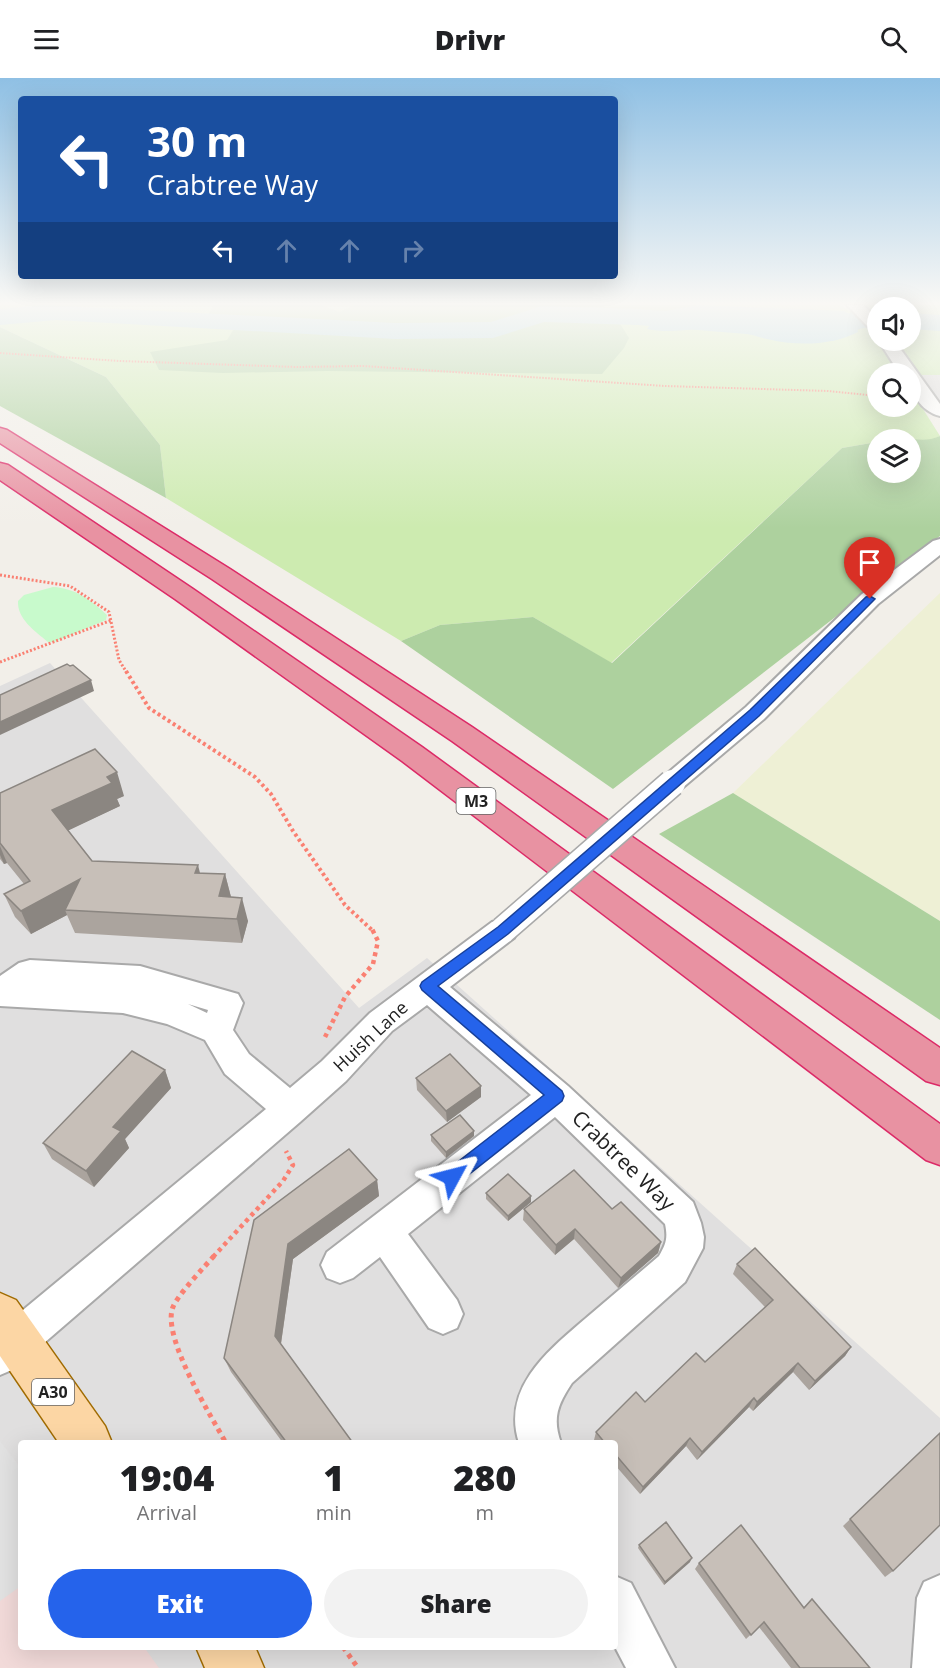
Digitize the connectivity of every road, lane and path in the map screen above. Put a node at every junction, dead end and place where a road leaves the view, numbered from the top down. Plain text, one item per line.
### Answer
1 (562, 379) edge
2 (921, 390) edge
3 (867, 395) edge
4 (940, 411) edge
5 (0, 434) edge
6 (0, 470) edge
7 (940, 544) edge
8 (0, 575) edge
9 (112, 620) junction
10 (0, 662) edge
11 (427, 986) junction
12 (0, 993) edge
13 (322, 1042) dead end
14 (940, 1069) edge
15 (556, 1096) junction
16 (288, 1111) junction
17 (940, 1148) edge
18 (286, 1152) dead end
19 (383, 1231) junction
20 (340, 1265) dead end
21 (443, 1314) dead end
22 (6, 1337) edge
23 (86, 1440) edge
24 (224, 1440) edge
25 (539, 1440) edge
26 (940, 1598) edge
27 (618, 1605) edge
28 (345, 1650) edge
29 (935, 1667) edge
30 (358, 1668) edge
31 (651, 1668) edge

1 - 3 path
2 - 4 street
5 - 14 highway, M3
6 - 17 highway, M3
7 - 11 street, Huish Lane, bridge
8 - 9 path
9 - 10 path
9 - 13 path
11 - 15 street, Crabtree Way
11 - 16 street, Huish Lane
12 - 16 street
15 - 19 street
15 - 25 street, Crabtree Way
16 - 22 street, Huish Lane
18 - 24 path
19 - 20 street
19 - 21 street
22 - 23 main road, A30
26 - 29 street
27 - 31 street
28 - 30 path

